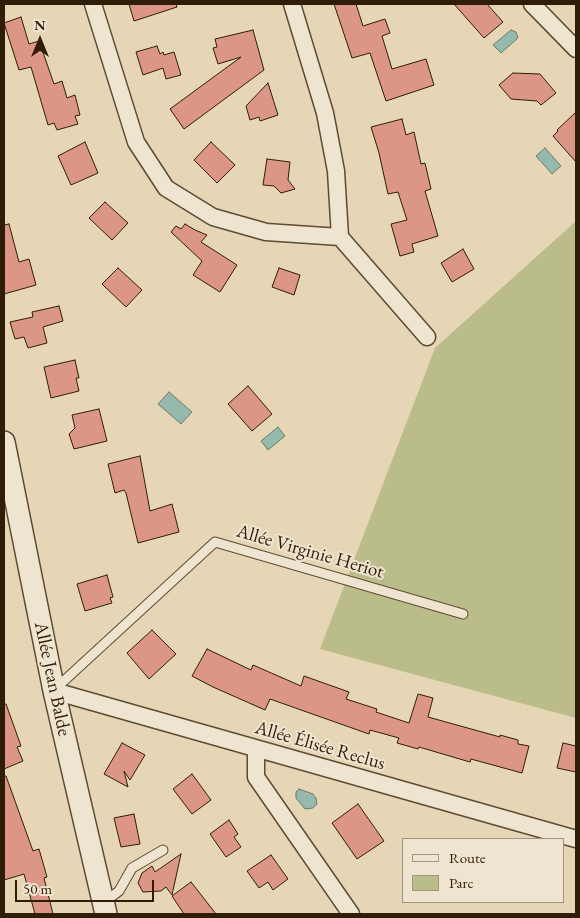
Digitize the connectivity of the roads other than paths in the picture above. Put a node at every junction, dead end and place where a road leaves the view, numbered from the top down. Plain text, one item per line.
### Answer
1 (93, 4) edge
2 (292, 4) edge
3 (532, 4) edge
4 (576, 49) edge
5 (340, 237) junction
6 (427, 337) dead end
7 (4, 442) edge
8 (463, 614) dead end
9 (54, 691) junction
10 (256, 749) junction
11 (576, 839) edge
12 (163, 850) dead end
13 (105, 908) edge
14 (351, 914) edge

1 - 5 street
2 - 5 street
3 - 4 street
5 - 6 street
7 - 9 street, Allée Jean Balde
8 - 9 lane, Allée Virginie Heriot
9 - 10 street, Allée Élisée Reclus
9 - 13 street, Allée Jean Balde
10 - 11 street, Allée Élisée Reclus
10 - 14 street
12 - 13 lane

